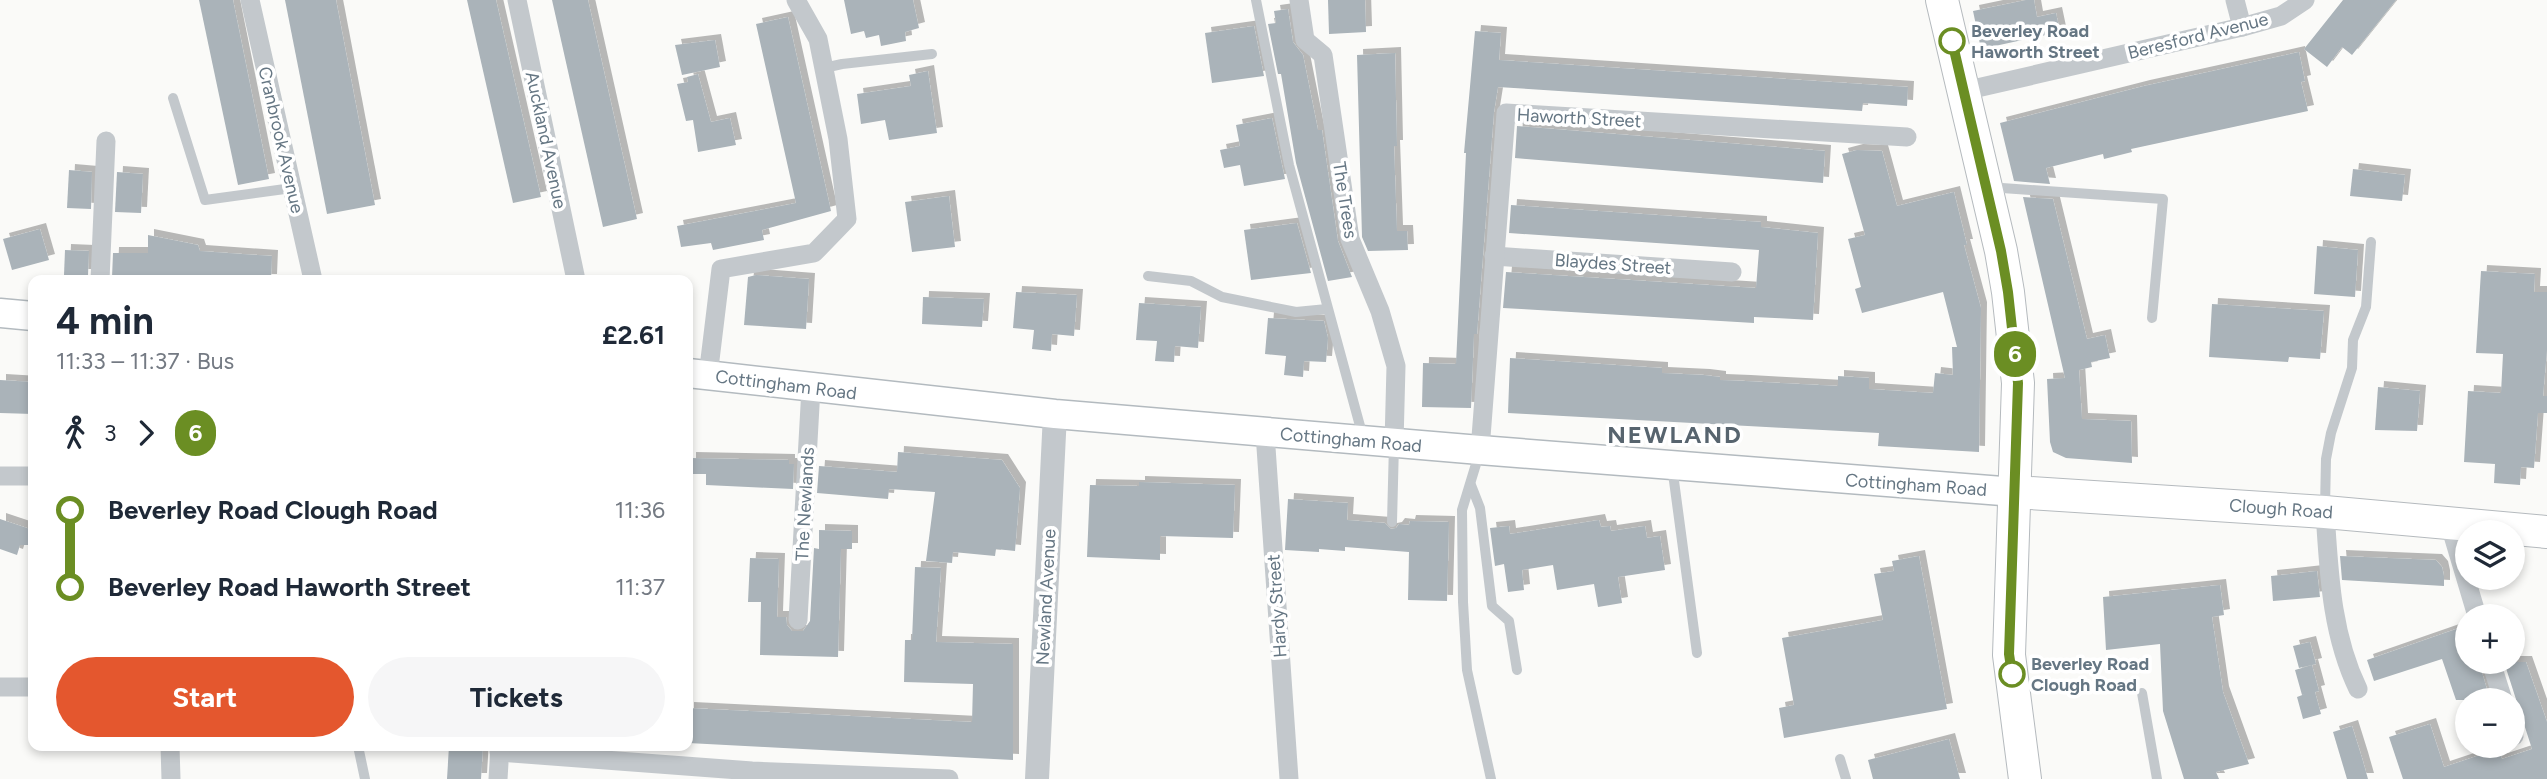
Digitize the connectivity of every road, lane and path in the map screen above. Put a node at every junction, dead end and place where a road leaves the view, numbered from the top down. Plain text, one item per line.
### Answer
1 (250, 0) edge
2 (517, 0) edge
3 (796, 0) edge
4 (1256, 0) edge
5 (1299, 0) edge
6 (1942, 0) edge
7 (2235, 0) edge
8 (2305, 0) edge
9 (2242, 27) junction
10 (932, 54) dead end
11 (824, 68) junction
12 (1964, 91) junction
13 (173, 99) dead end
14 (1907, 137) dead end
15 (106, 141) dead end
16 (292, 188) junction
17 (1986, 190) junction
18 (2371, 242) dead end
19 (1494, 256) junction
20 (1732, 272) dead end
21 (100, 275) edge
22 (312, 275) edge
23 (575, 275) edge
24 (1148, 276) dead end
25 (1327, 309) junction
26 (0, 313) edge
27 (28, 316) edge
28 (2152, 318) dead end
29 (698, 374) edge
30 (811, 388) junction
31 (1055, 414) junction
32 (1265, 433) junction
33 (1364, 441) junction
34 (1394, 443) junction
35 (1480, 450) junction
36 (1672, 466) junction
37 (0, 476) edge
38 (28, 476) edge
39 (1471, 485) junction
40 (2015, 492) junction
41 (2325, 512) junction
42 (1392, 522) dead end
43 (2449, 522) junction
44 (2547, 532) edge
45 (2473, 604) edge
46 (798, 620) dead end
47 (1697, 653) dead end
48 (1517, 670) dead end
49 (0, 687) edge
50 (28, 687) edge
51 (2359, 689) dead end
52 (2142, 694) dead end
53 (170, 751) edge
54 (359, 751) edge
55 (499, 751) edge
56 (522, 751) edge
57 (1840, 759) dead end
58 (171, 779) edge
59 (365, 779) edge
60 (498, 779) edge
61 (949, 779) edge
62 (1037, 779) edge
63 (1289, 779) edge
64 (1491, 779) edge
65 (1846, 779) edge
66 (2025, 779) edge
67 (2157, 779) edge

1 - 16 street, Cranbrook Avenue
2 - 23 street, Auckland Avenue
3 - 11 street
4 - 25 lane
5 - 34 street, The Trees
6 - 12 main road
7 - 9 street
8 - 9 street, Beresford Avenue
9 - 12 street, Beresford Avenue
10 - 11 lane
11 - 29 street
12 - 17 main road
13 - 16 lane
14 - 19 street, Haworth Street
15 - 21 street
16 - 22 street, Cranbrook Avenue
17 - 28 lane
17 - 40 main road
18 - 41 lane
19 - 20 street, Blaydes Street
19 - 35 street, Haworth Street
24 - 25 lane
25 - 33 lane
26 - 27 main road
29 - 30 main road, Cottingham Road
30 - 31 main road, Cottingham Road
30 - 46 street, The Newlands
31 - 32 main road, Cottingham Road
31 - 62 street, Newland Avenue
32 - 33 main road, Cottingham Road
32 - 63 street, Hardy Street
33 - 34 main road, Cottingham Road
34 - 35 main road, Cottingham Road
34 - 42 lane
35 - 36 main road, Cottingham Road
35 - 39 lane
36 - 40 main road, Cottingham Road
36 - 47 lane
37 - 38 street
39 - 48 lane
39 - 64 lane
40 - 41 main road, Clough Road
40 - 66 main road
41 - 43 main road, Clough Road
41 - 51 street
43 - 44 main road, Clough Road
43 - 45 street
49 - 50 street
52 - 67 lane
53 - 58 street
54 - 59 lane
55 - 60 street
56 - 61 street
57 - 65 lane

